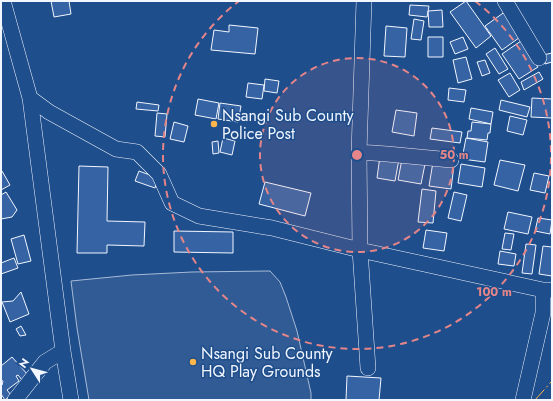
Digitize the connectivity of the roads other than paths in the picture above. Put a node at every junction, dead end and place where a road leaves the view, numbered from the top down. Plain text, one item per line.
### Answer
1 (3, 1) edge
2 (364, 1) edge
3 (505, 1) edge
4 (539, 58) dead end
5 (30, 98) junction
6 (359, 152) junction
7 (451, 160) dead end
8 (360, 250) junction
9 (548, 290) edge
10 (63, 351) junction
11 (368, 368) dead end
12 (15, 400) edge
13 (71, 400) edge
14 (523, 400) edge

1 - 5 street
2 - 6 street
3 - 4 street
5 - 8 street
5 - 10 street
6 - 7 street
6 - 8 street
8 - 9 street
8 - 11 street
9 - 14 street
10 - 12 street
10 - 13 street

